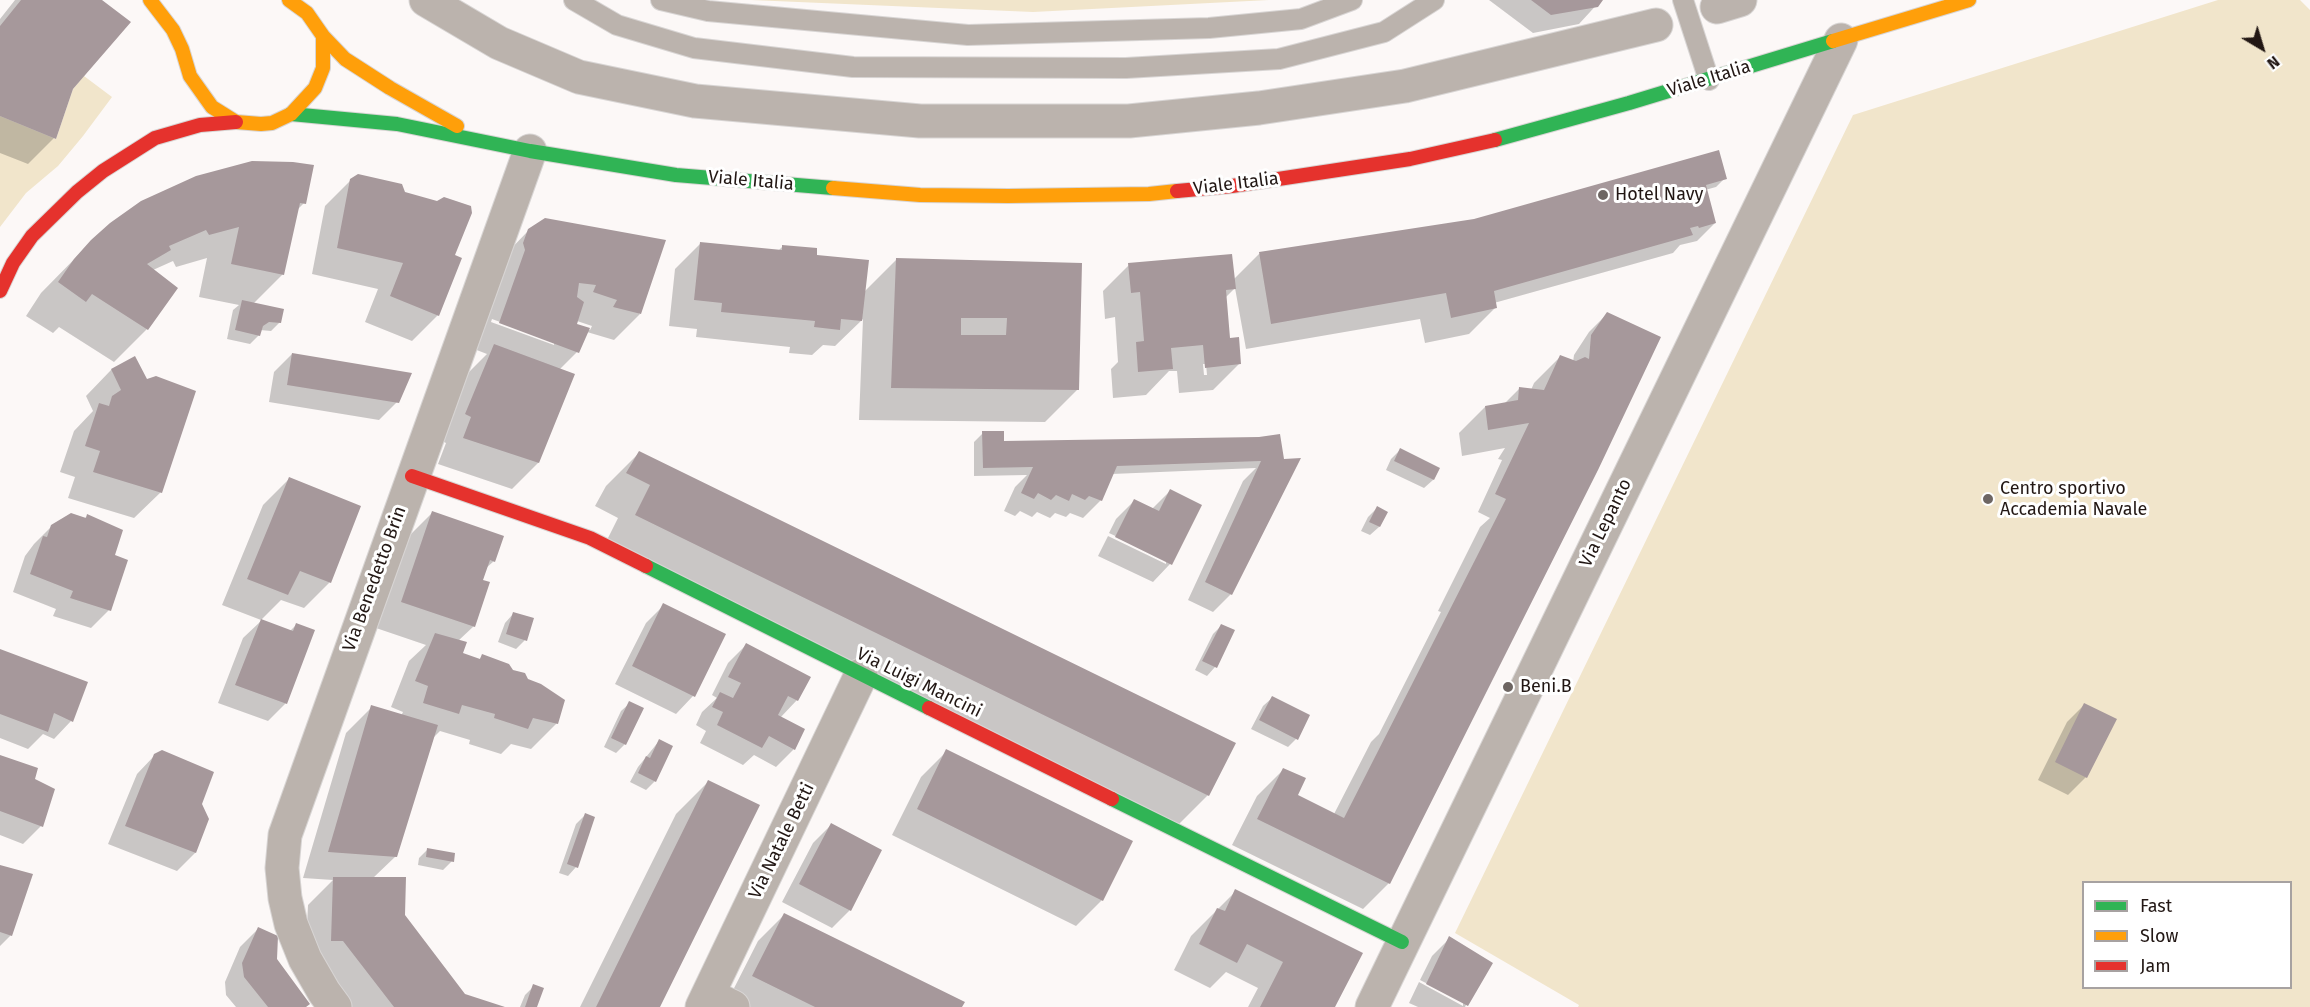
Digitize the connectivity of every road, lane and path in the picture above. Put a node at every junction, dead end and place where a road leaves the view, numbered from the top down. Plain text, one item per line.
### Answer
1 (150, 0) edge
2 (289, 0) edge
3 (426, 0) edge
4 (574, 0) edge
5 (662, 0) edge
6 (1352, 0) edge
7 (1434, 0) edge
8 (1683, 0) edge
9 (1969, 0) edge
10 (1656, 25) dead end
11 (323, 36) junction
12 (1841, 39) junction
13 (1709, 80) junction
14 (291, 114) junction
15 (237, 122) junction
16 (482, 140) junction
17 (530, 151) junction
18 (0, 291) edge
19 (412, 476) junction
20 (861, 675) junction
21 (1402, 942) junction
22 (714, 1003) edge
23 (335, 1007) edge
24 (1372, 1007) edge

1 - 15 main road
2 - 11 main road, Viale Italia
3 - 10 street
4 - 7 lane
5 - 6 lane
8 - 13 lane
9 - 12 main road, Viale Italia
11 - 14 main road
11 - 16 main road, Viale Italia
12 - 13 main road, Viale Italia
12 - 21 street, Via Lepanto
13 - 17 main road, Viale Italia
14 - 15 main road
14 - 16 main road, Viale Italia
15 - 18 main road
16 - 17 main road, Viale Italia
17 - 19 street, Via Benedetto Brin
19 - 20 main road, Via Luigi Mancini
19 - 23 street, Via Benedetto Brin
20 - 21 main road, Via Luigi Mancini
20 - 22 street, Via Natale Betti
21 - 24 street, Via Lepanto

